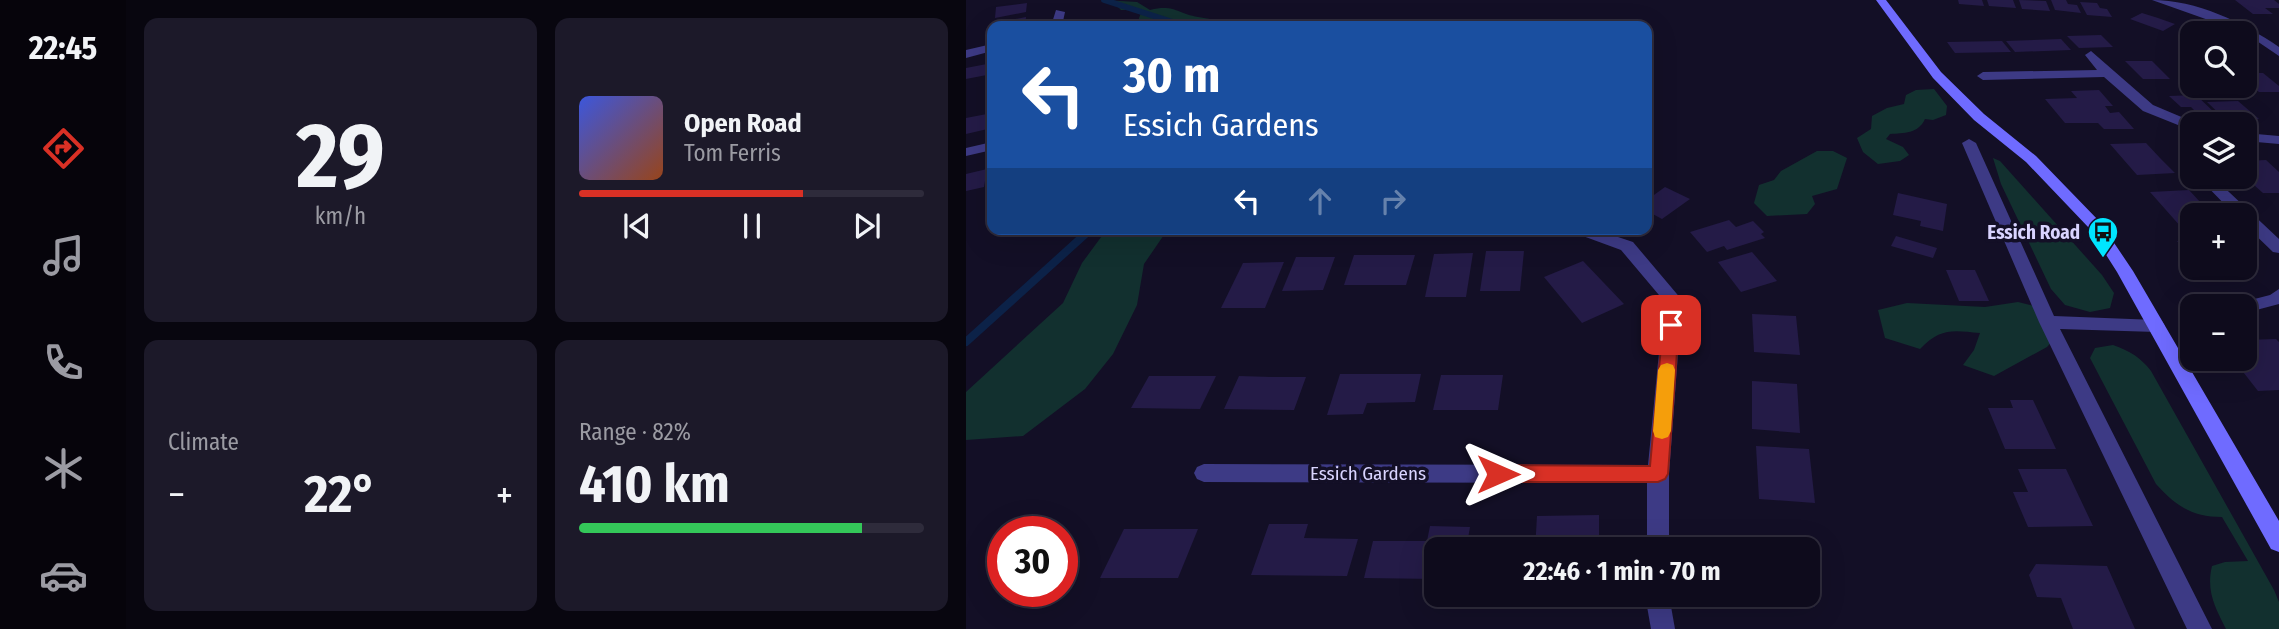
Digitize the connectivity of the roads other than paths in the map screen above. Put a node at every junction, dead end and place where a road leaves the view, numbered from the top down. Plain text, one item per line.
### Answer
1 (1881, 0) edge
2 (2157, 0) edge
3 (2185, 3) edge
4 (1060, 12) dead end
5 (1057, 21) edge
6 (987, 48) edge
7 (2279, 52) edge
8 (966, 54) edge
9 (2091, 55) dead end
10 (2107, 73) junction
11 (1983, 76) dead end
12 (2180, 122) edge
13 (2257, 138) edge
14 (2279, 139) edge
15 (1969, 143) dead end
16 (987, 147) edge
17 (966, 152) edge
18 (2216, 189) edge
19 (2230, 203) edge
20 (2257, 227) edge
21 (1595, 235) edge
22 (2279, 248) edge
23 (2279, 295) edge
24 (2257, 304) edge
25 (2048, 322) junction
26 (2156, 326) junction
27 (1204, 473) dead end
28 (1658, 474) junction
29 (1658, 537) edge
30 (2279, 542) edge
31 (1659, 607) edge
32 (1663, 629) edge
33 (2200, 629) edge

1 - 26 street
2 - 3 street
3 - 7 street
4 - 5 street
6 - 8 street
9 - 10 street
10 - 11 street
10 - 12 street
13 - 14 street
15 - 25 street
16 - 17 street
18 - 19 street
20 - 22 street
21 - 28 street
23 - 24 street
25 - 26 street
25 - 33 street
26 - 30 street
27 - 28 street, Essich Gardens
28 - 29 street
31 - 32 street

